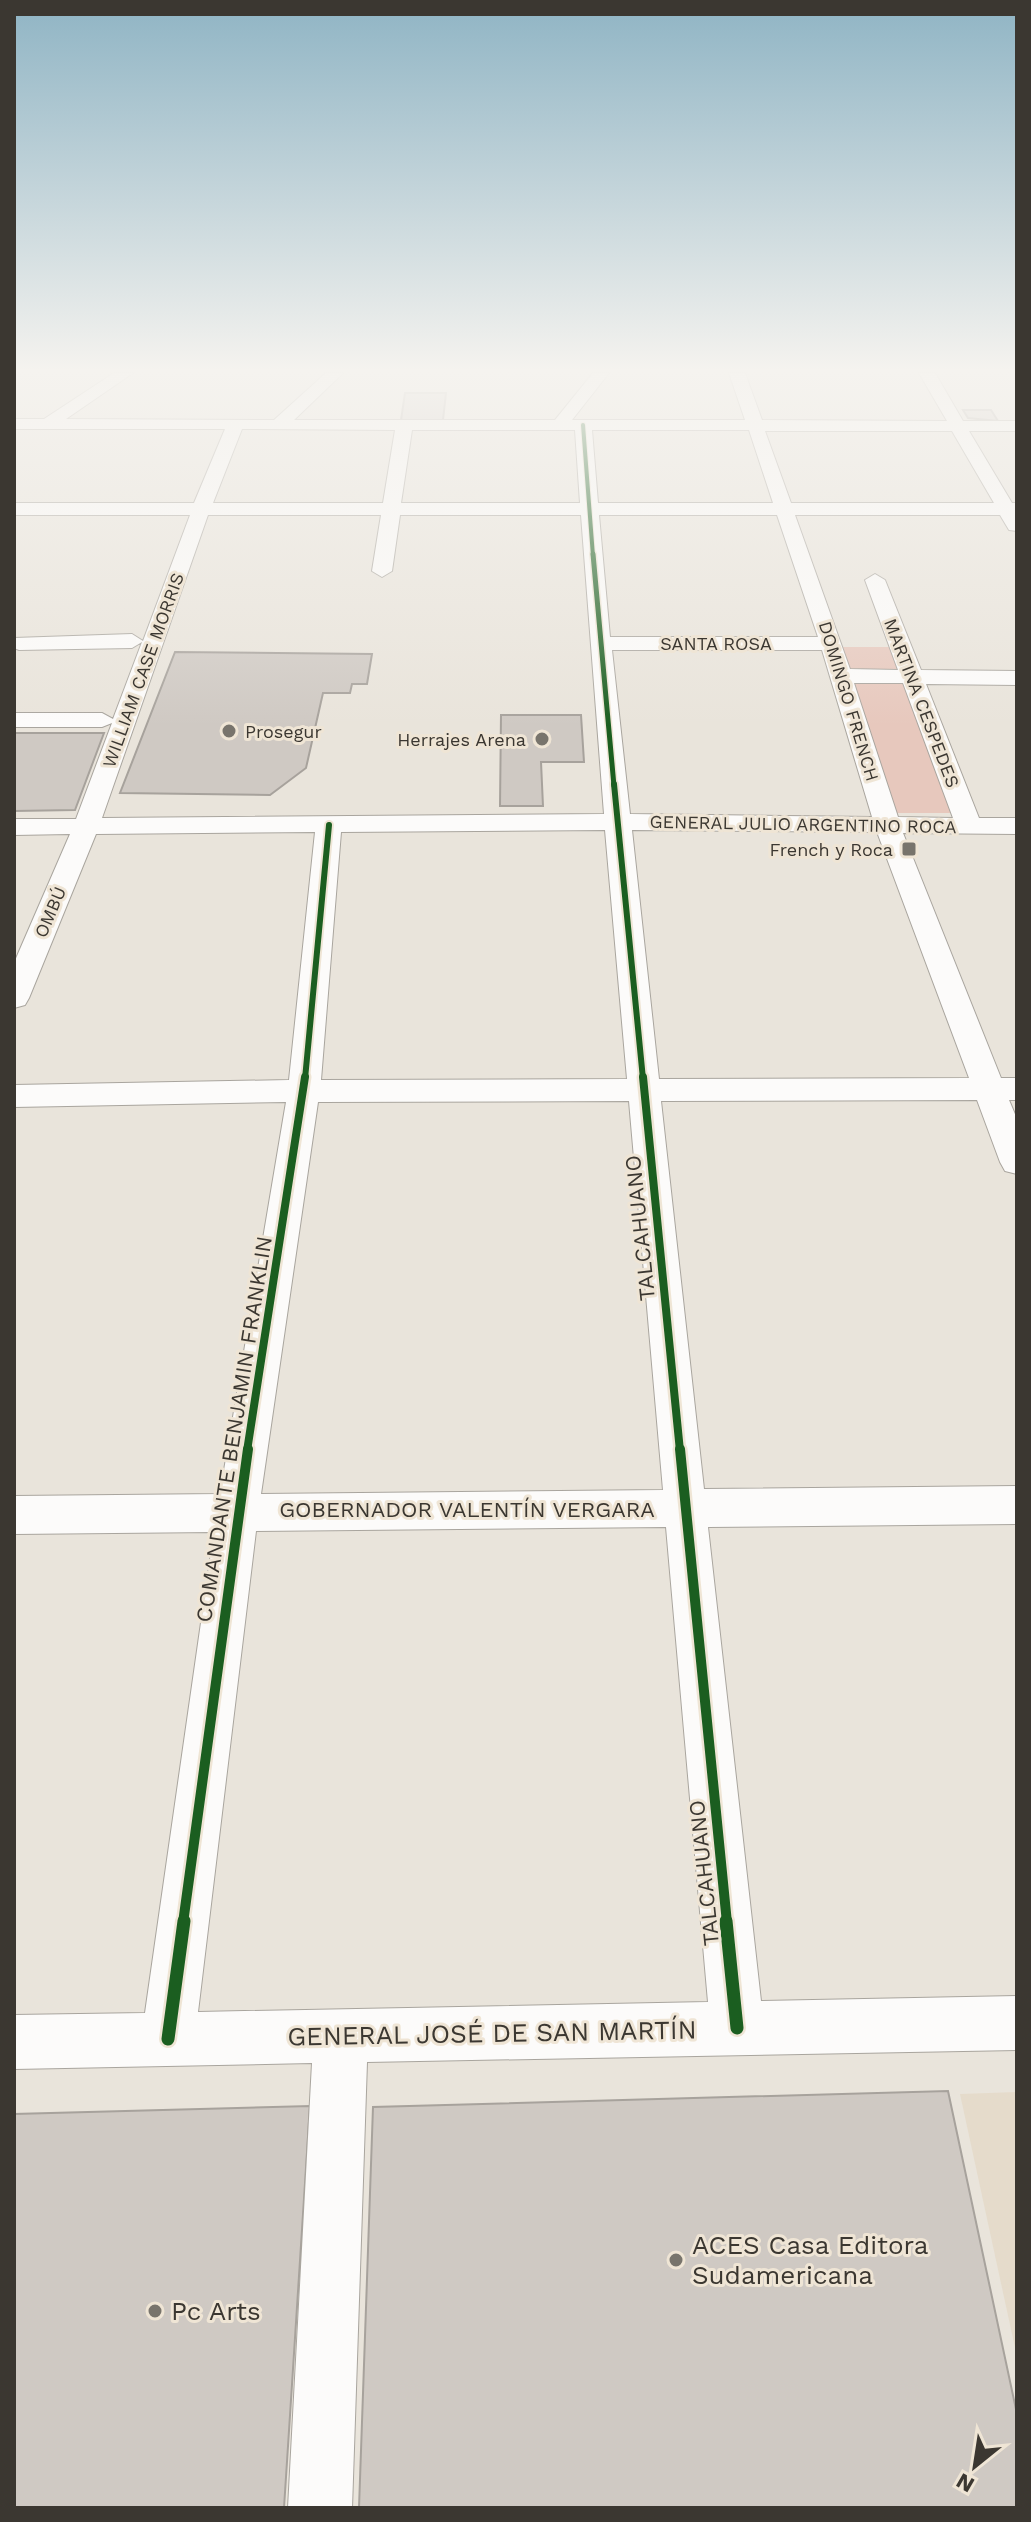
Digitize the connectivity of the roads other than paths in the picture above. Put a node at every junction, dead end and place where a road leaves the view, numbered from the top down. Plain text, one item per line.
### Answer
1 (209, 491) edge
2 (394, 491) edge
3 (584, 491) edge
4 (779, 491) edge
5 (999, 491) edge
6 (14, 509) edge
7 (201, 509) junction
8 (391, 509) junction
9 (587, 509) junction
10 (786, 510) junction
11 (1011, 510) edge
12 (1017, 527) edge
13 (382, 571) dead end
14 (875, 580) dead end
15 (132, 641) dead end
16 (600, 643) junction
17 (831, 644) junction
18 (16, 647) edge
19 (842, 676) junction
20 (911, 677) junction
21 (1017, 678) edge
22 (14, 720) edge
23 (102, 720) dead end
24 (618, 822) junction
25 (887, 824) junction
26 (329, 825) junction
27 (969, 825) junction
28 (1017, 826) edge
29 (14, 827) edge
30 (86, 827) junction
31 (14, 998) edge
32 (644, 1089) junction
33 (1003, 1089) edge
34 (304, 1091) junction
35 (14, 1096) edge
36 (1017, 1162) edge
37 (1017, 1505) edge
38 (686, 1508) junction
39 (238, 1511) junction
40 (14, 1515) edge
41 (1017, 2023) edge
42 (737, 2028) junction
43 (341, 2035) junction
44 (168, 2039) junction
45 (14, 2042) edge
46 (320, 2508) edge

1 - 7 street, WILLIAM CASE MORRIS
2 - 8 street
3 - 9 street, TALCAHUANO
4 - 10 street, DOMINGO FRENCH
5 - 11 street
6 - 7 street
7 - 8 street
7 - 30 street, WILLIAM CASE MORRIS
8 - 9 street
8 - 13 street
9 - 10 street
9 - 16 street, TALCAHUANO
10 - 11 street
10 - 17 street, DOMINGO FRENCH
11 - 12 street
14 - 20 street, MARTINA CESPEDES
15 - 18 street
16 - 17 street, SANTA ROSA
16 - 24 street, TALCAHUANO
17 - 19 street, DOMINGO FRENCH
19 - 20 street
19 - 25 street, DOMINGO FRENCH
20 - 21 street
20 - 27 street, MARTINA CESPEDES
22 - 23 street
24 - 25 street, GENERAL JULIO ARGENTINO ROCA
24 - 26 street, GENERAL JULIO ARGENTINO ROCA
24 - 32 street, TALCAHUANO
25 - 27 street, GENERAL JULIO ARGENTINO ROCA
25 - 33 street, DOMINGO FRENCH
26 - 30 street, GENERAL JULIO ARGENTINO ROCA
26 - 34 street, COMANDANTE BENJAMIN FRANKLIN
27 - 28 street, GENERAL JULIO ARGENTINO ROCA
29 - 30 street, GENERAL JULIO ARGENTINO ROCA
30 - 31 street, OMBÚ
32 - 33 street
32 - 34 street
32 - 38 street, TALCAHUANO
33 - 36 street, DOMINGO FRENCH
34 - 35 street
34 - 39 street, COMANDANTE BENJAMIN FRANKLIN
37 - 38 street, GOBERNADOR VALENTÍN VERGARA
38 - 39 street, GOBERNADOR VALENTÍN VERGARA
38 - 42 street, TALCAHUANO
39 - 40 street, GOBERNADOR VALENTÍN VERGARA
39 - 44 street, COMANDANTE BENJAMIN FRANKLIN
41 - 42 street, GENERAL JOSÉ DE SAN MARTÍN
42 - 43 street, GENERAL JOSÉ DE SAN MARTÍN
43 - 44 street, GENERAL JOSÉ DE SAN MARTÍN
43 - 46 street
44 - 45 street, GENERAL JOSÉ DE SAN MARTÍN

